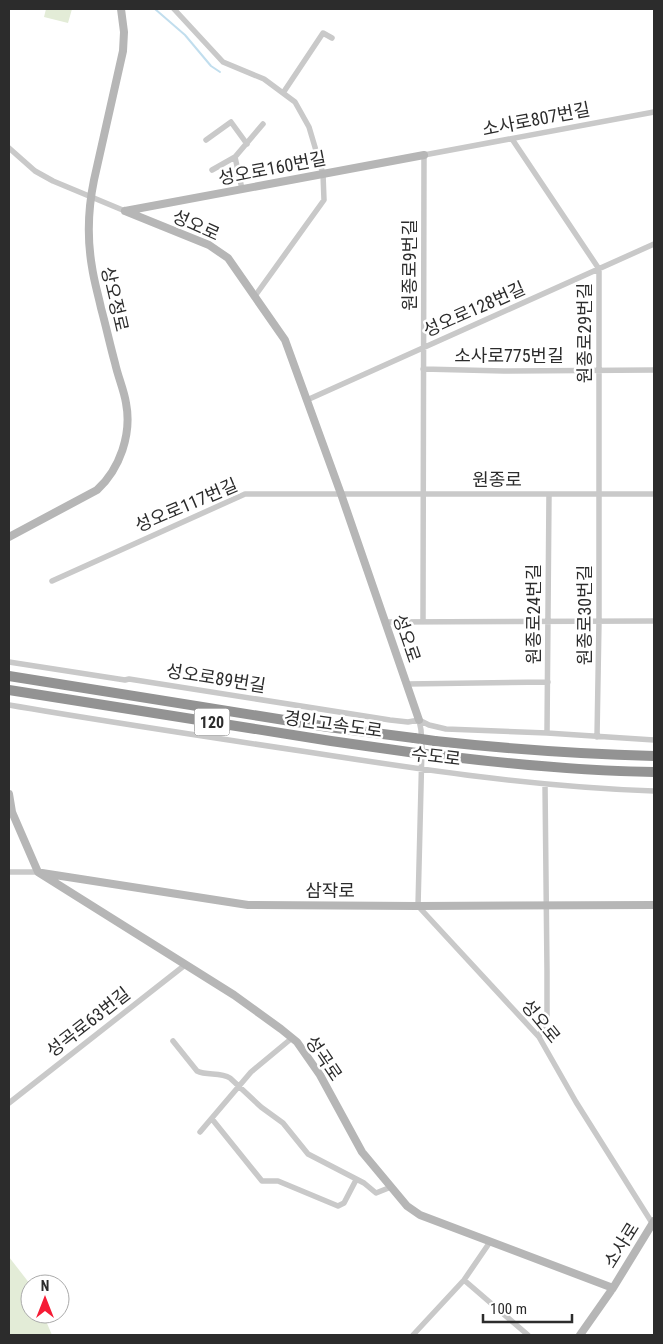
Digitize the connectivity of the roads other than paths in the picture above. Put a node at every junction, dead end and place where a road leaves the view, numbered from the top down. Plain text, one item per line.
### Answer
1 (121, 9) edge
2 (174, 9) edge
3 (332, 38) dead end
4 (283, 93) junction
5 (654, 112) edge
6 (263, 124) dead end
7 (512, 138) junction
8 (206, 140) dead end
9 (246, 144) junction
10 (9, 148) edge
11 (424, 155) junction
12 (235, 157) junction
13 (212, 170) dead end
14 (323, 174) junction
15 (242, 189) junction
16 (91, 196) junction
17 (125, 211) junction
18 (654, 244) edge
19 (599, 269) junction
20 (255, 296) junction
21 (424, 348) junction
22 (423, 369) junction
23 (599, 370) junction
24 (654, 370) edge
25 (307, 400) junction
26 (341, 494) junction
27 (423, 494) junction
28 (549, 494) junction
29 (599, 494) junction
30 (654, 494) edge
31 (9, 536) edge
32 (52, 581) dead end
33 (599, 621) junction
34 (654, 621) edge
35 (385, 622) junction
36 (423, 622) junction
37 (548, 622) junction
38 (9, 662) edge
39 (9, 676) edge
40 (548, 682) junction
41 (407, 684) junction
42 (9, 690) edge
43 (9, 705) edge
44 (419, 720) junction
45 (547, 733) junction
46 (597, 736) junction
47 (654, 740) edge
48 (654, 756) edge
49 (422, 770) junction
50 (654, 772) edge
51 (545, 784) junction
52 (654, 791) edge
53 (9, 794) edge
54 (9, 872) edge
55 (38, 872) junction
56 (546, 905) junction
57 (654, 905) edge
58 (418, 906) junction
59 (186, 965) junction
60 (539, 1037) junction
61 (292, 1038) junction
62 (173, 1042) dead end
63 (239, 1086) junction
64 (9, 1104) edge
65 (212, 1118) junction
66 (200, 1132) dead end
67 (356, 1180) junction
68 (391, 1187) junction
69 (654, 1224) edge
70 (490, 1242) junction
71 (464, 1280) junction
72 (613, 1288) junction
73 (413, 1335) edge
74 (528, 1335) edge
75 (580, 1335) edge

1 - 16 street, 상오정로
2 - 4 street
3 - 4 street
4 - 14 street
5 - 7 street, 소사로807번길
6 - 9 street
7 - 11 street, 소사로807번길
7 - 19 street, 원종로29번길
8 - 9 street
9 - 12 street
10 - 16 street, 성오로
11 - 14 street, 성오로160번길
11 - 21 street, 원종로9번길
12 - 13 street
12 - 15 street
14 - 15 street, 성오로160번길
14 - 20 street
15 - 17 street, 성오로160번길
16 - 17 street, 성오로
16 - 31 street, 상오정로
17 - 20 street, 성오로
18 - 19 street, 성오로128번길
19 - 21 street, 성오로128번길
19 - 23 street, 원종로29번길
20 - 25 street, 성오로
21 - 22 street, 원종로9번길
21 - 25 street, 성오로128번길
22 - 23 street, 소사로775번길
22 - 27 street, 원종로9번길
23 - 24 street, 소사로775번길
23 - 29 street, 원종로29번길
25 - 26 street, 성오로
26 - 27 street, 원종로
26 - 32 street, 성오로117번길
26 - 35 street, 성오로
27 - 28 street, 원종로
27 - 36 street, 원종로9번길
28 - 29 street, 원종로
28 - 37 street, 원종로24번길
29 - 30 street, 원종로
29 - 33 street, 원종로30번길
33 - 34 street
33 - 37 street
33 - 46 street, 원종로30번길
35 - 36 street
35 - 41 street, 성오로
36 - 37 street
37 - 40 street, 원종로24번길
38 - 44 street, 성오로89번길
39 - 48 highway, 경인고속도로 / 120, bridge
40 - 41 street
40 - 45 street, 원종로24번길
41 - 44 street, 성오로
42 - 50 highway, 경인고속도로 / 120, bridge
43 - 49 street, 수도로
44 - 45 street
44 - 49 street, 성오로
45 - 46 street
46 - 47 street
49 - 51 street, 수도로
49 - 58 street, 성오로
51 - 52 street, 수도로
51 - 56 street
53 - 55 street
54 - 55 street, 삼작로
55 - 58 street, 삼작로
55 - 59 street, 성곡로
56 - 57 street, 삼작로
56 - 58 street, 삼작로
56 - 60 street
58 - 60 street, 성오로
59 - 61 street, 성곡로
59 - 64 street, 성곡로63번길
60 - 69 street, 성오로
61 - 63 street
61 - 68 street, 성곡로
62 - 63 street
63 - 65 street
63 - 67 street
65 - 66 street
65 - 67 street
67 - 68 street
68 - 70 street, 성곡로
69 - 72 street, 소사로
70 - 71 street
70 - 72 street, 성곡로
71 - 73 street
71 - 74 street
72 - 75 street, 소사로

